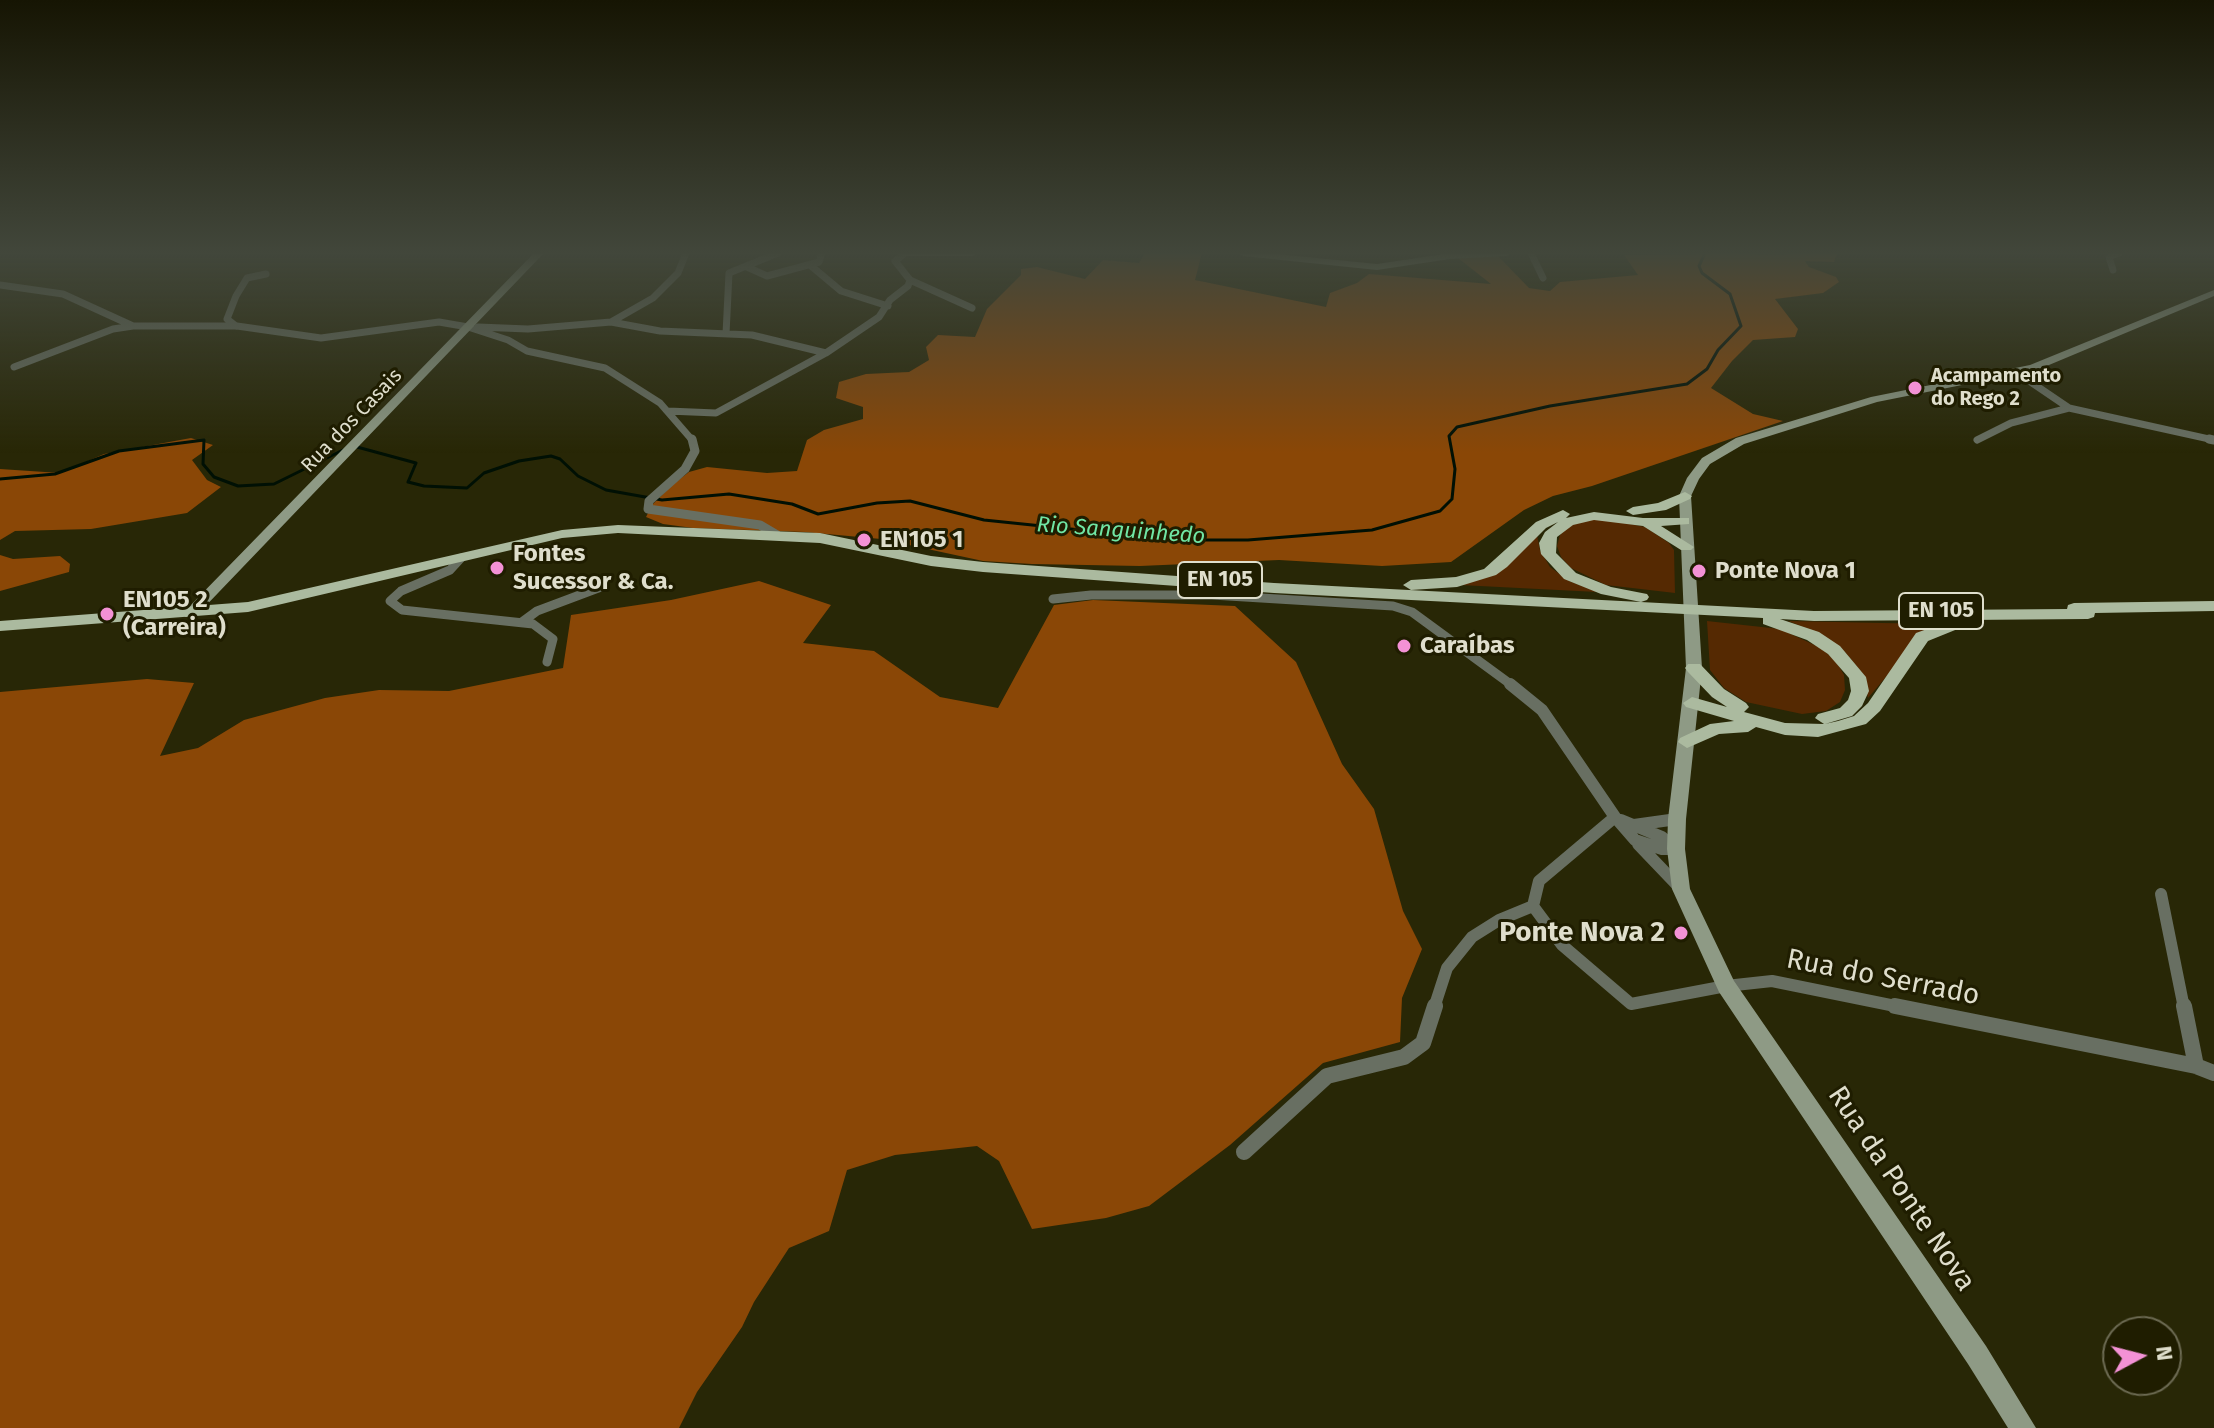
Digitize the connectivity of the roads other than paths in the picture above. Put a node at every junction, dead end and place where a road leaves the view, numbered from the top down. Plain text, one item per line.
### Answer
1 (119, 320) edge
2 (228, 320) edge
3 (475, 320) edge
4 (615, 320) edge
5 (727, 320) edge
6 (875, 320) edge
7 (2150, 320) edge
8 (611, 322) junction
9 (133, 326) junction
10 (237, 326) junction
11 (468, 327) junction
12 (726, 334) junction
13 (826, 353) junction
14 (14, 367) dead end
15 (2016, 372) junction
16 (2069, 408) junction
17 (668, 411) junction
18 (1977, 440) dead end
19 (2214, 440) edge
20 (1685, 496) junction
21 (1638, 516) junction
22 (1684, 521) junction
23 (777, 535) junction
24 (1686, 547) junction
25 (461, 558) junction
26 (1119, 576) junction
27 (1320, 584) junction
28 (601, 587) dead end
29 (1053, 599) dead end
30 (1669, 601) junction
31 (2214, 607) edge
32 (1639, 608) junction
33 (190, 614) junction
34 (2088, 614) junction
35 (522, 622) junction
36 (0, 626) edge
37 (547, 662) dead end
38 (1694, 668) junction
39 (1692, 703) junction
40 (1740, 707) junction
41 (1771, 726) junction
42 (1687, 742) junction
43 (1615, 817) junction
44 (1677, 819) junction
45 (1632, 825) junction
46 (1635, 840) junction
47 (1676, 849) junction
48 (1681, 889) junction
49 (2161, 894) dead end
50 (1533, 906) junction
51 (1726, 986) junction
52 (2196, 1066) junction
53 (2214, 1073) edge
54 (1244, 1152) dead end
55 (2023, 1428) edge

1 - 9 street
2 - 10 street
3 - 11 street, Rua dos Casais
4 - 8 street
5 - 12 street
6 - 13 street
7 - 15 street
8 - 11 street
8 - 12 street
9 - 10 street
9 - 14 street
10 - 11 street
11 - 17 street
11 - 33 street, Rua dos Casais
12 - 13 street
13 - 17 street
15 - 16 street
15 - 20 street
16 - 18 street
16 - 19 street
17 - 23 street
20 - 21 main road
20 - 22 street, Rua da Ponte Nova
21 - 22 main road
21 - 24 main road
21 - 27 main road
21 - 30 main road
22 - 24 street, Rua da Ponte Nova
23 - 25 main road, EN 105
23 - 26 main road, EN 105
24 - 38 street, Rua da Ponte Nova
25 - 33 main road, EN 105
25 - 35 street
26 - 27 main road, EN 105
26 - 32 main road, EN 105
27 - 30 main road, EN 105
28 - 35 street
29 - 43 street
30 - 31 main road, EN 105
31 - 34 main road, EN 105
32 - 34 main road, EN 105
32 - 40 main road
33 - 36 main road, EN 105
34 - 41 main road
35 - 37 street
38 - 39 street, Rua da Ponte Nova
38 - 40 main road
39 - 40 main road
39 - 41 main road
39 - 42 street, Rua da Ponte Nova
41 - 42 main road
42 - 44 street, Rua da Ponte Nova
43 - 45 street
43 - 46 street
43 - 50 street
44 - 45 street
44 - 47 street, Rua da Ponte Nova
45 - 47 street
46 - 47 street
46 - 48 street
47 - 48 street, Rua da Ponte Nova
48 - 51 street, Rua da Ponte Nova
49 - 52 street
50 - 51 street, Rua do Serrado
50 - 54 street
51 - 52 street, Rua do Serrado
51 - 55 street, Rua da Ponte Nova
52 - 53 street, Rua do Serrado

